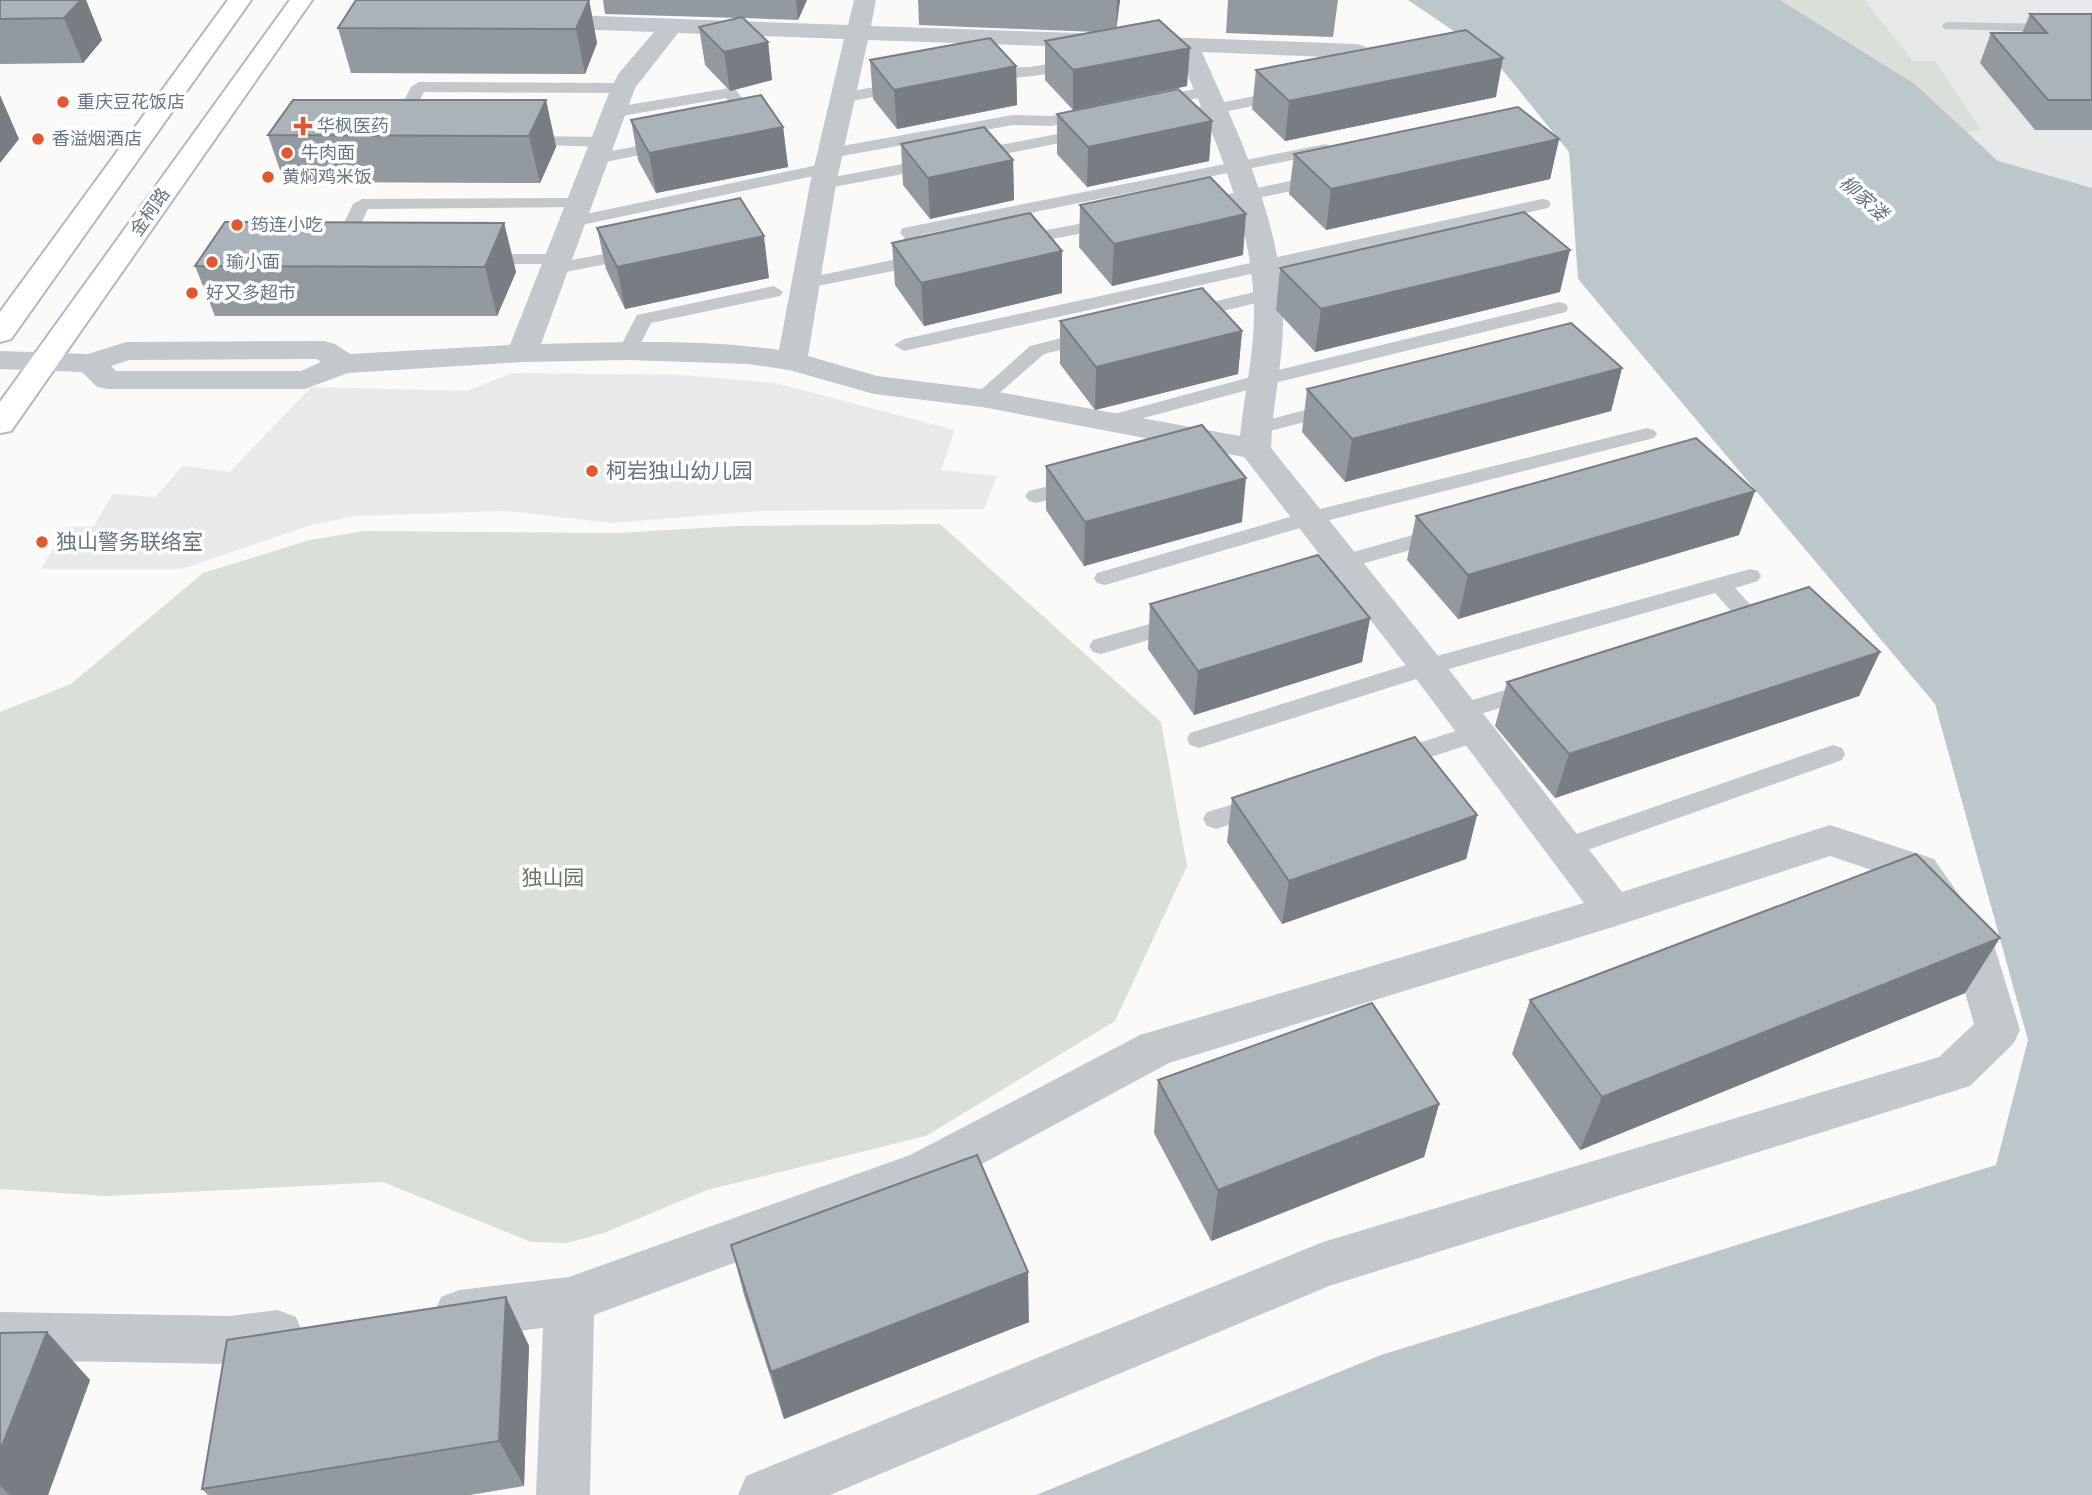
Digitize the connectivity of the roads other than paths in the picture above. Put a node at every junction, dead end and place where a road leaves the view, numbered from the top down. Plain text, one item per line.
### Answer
1 (240, 0) edge
2 (301, 0) edge
3 (865, 0) edge
4 (521, 20) edge
5 (671, 26) junction
6 (1949, 26) dead end
7 (2092, 29) edge
8 (856, 32) junction
9 (1187, 44) junction
10 (1096, 61) edge
11 (1393, 73) joint
12 (970, 75) edge
13 (1361, 79) edge
14 (918, 85) edge
15 (1308, 90) edge
16 (841, 98) junction
17 (619, 100) junction
18 (1210, 101) junction
19 (1142, 104) edge
20 (1103, 111) edge
21 (1160, 120) edge
22 (1106, 130) edge
23 (743, 131) edge
24 (404, 141) edge
25 (510, 141) edge
26 (690, 141) edge
27 (1342, 145) edge
28 (600, 150) junction
29 (1238, 167) junction
30 (827, 168) junction
31 (1341, 175) edge
32 (705, 194) junction
33 (1248, 195) junction
34 (1542, 204) edge
35 (1181, 208) edge
36 (576, 213) junction
37 (716, 214) edge
38 (1128, 219) edge
39 (1468, 220) junction
40 (1486, 236) edge
41 (995, 246) edge
42 (661, 248) edge
43 (349, 260) edge
44 (461, 260) edge
45 (557, 264) junction
46 (1264, 267) junction
47 (807, 283) junction
48 (1308, 286) edge
49 (774, 292) dead end
50 (1268, 295) junction
51 (1559, 308) edge
52 (1173, 317) edge
53 (1016, 322) junction
54 (1500, 323) junction
55 (0, 333) edge
56 (1105, 334) edge
57 (1519, 340) edge
58 (904, 345) dead end
59 (1037, 350) junction
60 (628, 351) junction
61 (522, 353) junction
62 (0, 360) edge
63 (792, 361) junction
64 (43, 362) junction
65 (1265, 379) junction
66 (982, 398) junction
67 (1349, 405) edge
68 (1110, 421) junction
69 (0, 424) edge
70 (1647, 434) dead end
71 (1623, 440) junction
72 (1245, 441) junction
73 (1188, 456) edge
74 (1639, 457) edge
75 (1100, 479) edge
76 (1036, 496) dead end
77 (1308, 519) junction
78 (1461, 529) edge
79 (1342, 573) junction
80 (1750, 576) dead end
81 (1105, 578) edge
82 (1719, 584) junction
83 (1207, 616) edge
84 (1714, 634) edge
85 (1101, 646) dead end
86 (1427, 667) junction
87 (1554, 683) edge
88 (1469, 723) junction
89 (1199, 739) dead end
90 (1833, 754) dead end
91 (1372, 768) edge
92 (1281, 798) edge
93 (1216, 819) dead end
94 (1565, 848) junction
95 (1613, 911) junction
96 (569, 1301) junction
97 (421, 1318) edge
98 (312, 1331) edge
99 (0, 1336) edge
100 (563, 1495) edge
101 (765, 1495) edge

1 - 55 main road
2 - 64 main road, 金柯路
3 - 8 street
4 - 5 street
5 - 8 street
5 - 17 street
6 - 7 lane
8 - 9 street
8 - 16 street
9 - 11 street
9 - 18 street
10 - 12 lane
11 - 13 lane
14 - 16 lane
15 - 18 lane
16 - 30 street
17 - 23 lane
17 - 24 lane
17 - 28 street
18 - 19 lane
18 - 21 lane
18 - 29 street
20 - 30 lane
22 - 30 lane
25 - 28 lane
26 - 28 lane
27 - 29 lane
28 - 36 street
29 - 33 street
29 - 47 lane
30 - 32 lane
30 - 47 street
31 - 33 lane
32 - 36 lane
32 - 37 lane
33 - 35 lane
33 - 46 street
34 - 39 lane
36 - 43 lane
36 - 45 street
38 - 41 lane
39 - 40 lane
39 - 46 lane
42 - 45 lane
44 - 45 lane
45 - 61 street
46 - 50 street
46 - 53 lane
47 - 63 street
48 - 50 lane
49 - 60 lane
50 - 52 lane
50 - 65 street
51 - 54 lane
53 - 58 lane
53 - 59 lane
54 - 57 lane
54 - 65 lane
56 - 59 lane
59 - 66 lane
60 - 61 street
60 - 63 street
61 - 64 street
62 - 64 street
63 - 66 street
64 - 69 main road, 金柯路
65 - 68 lane
65 - 72 street
66 - 68 street
67 - 72 lane
68 - 72 street
70 - 71 lane
71 - 74 lane
71 - 77 lane
72 - 73 lane
72 - 77 street
75 - 76 lane
77 - 79 street
77 - 81 lane
78 - 79 lane
79 - 86 street
80 - 82 lane
82 - 84 lane
82 - 86 lane
83 - 85 lane
86 - 88 street
86 - 89 lane
87 - 88 lane
88 - 91 lane
88 - 94 street
90 - 94 lane
92 - 93 lane
94 - 95 street
95 - 96 street
95 - 101 street
96 - 97 street
96 - 100 street
98 - 99 street

